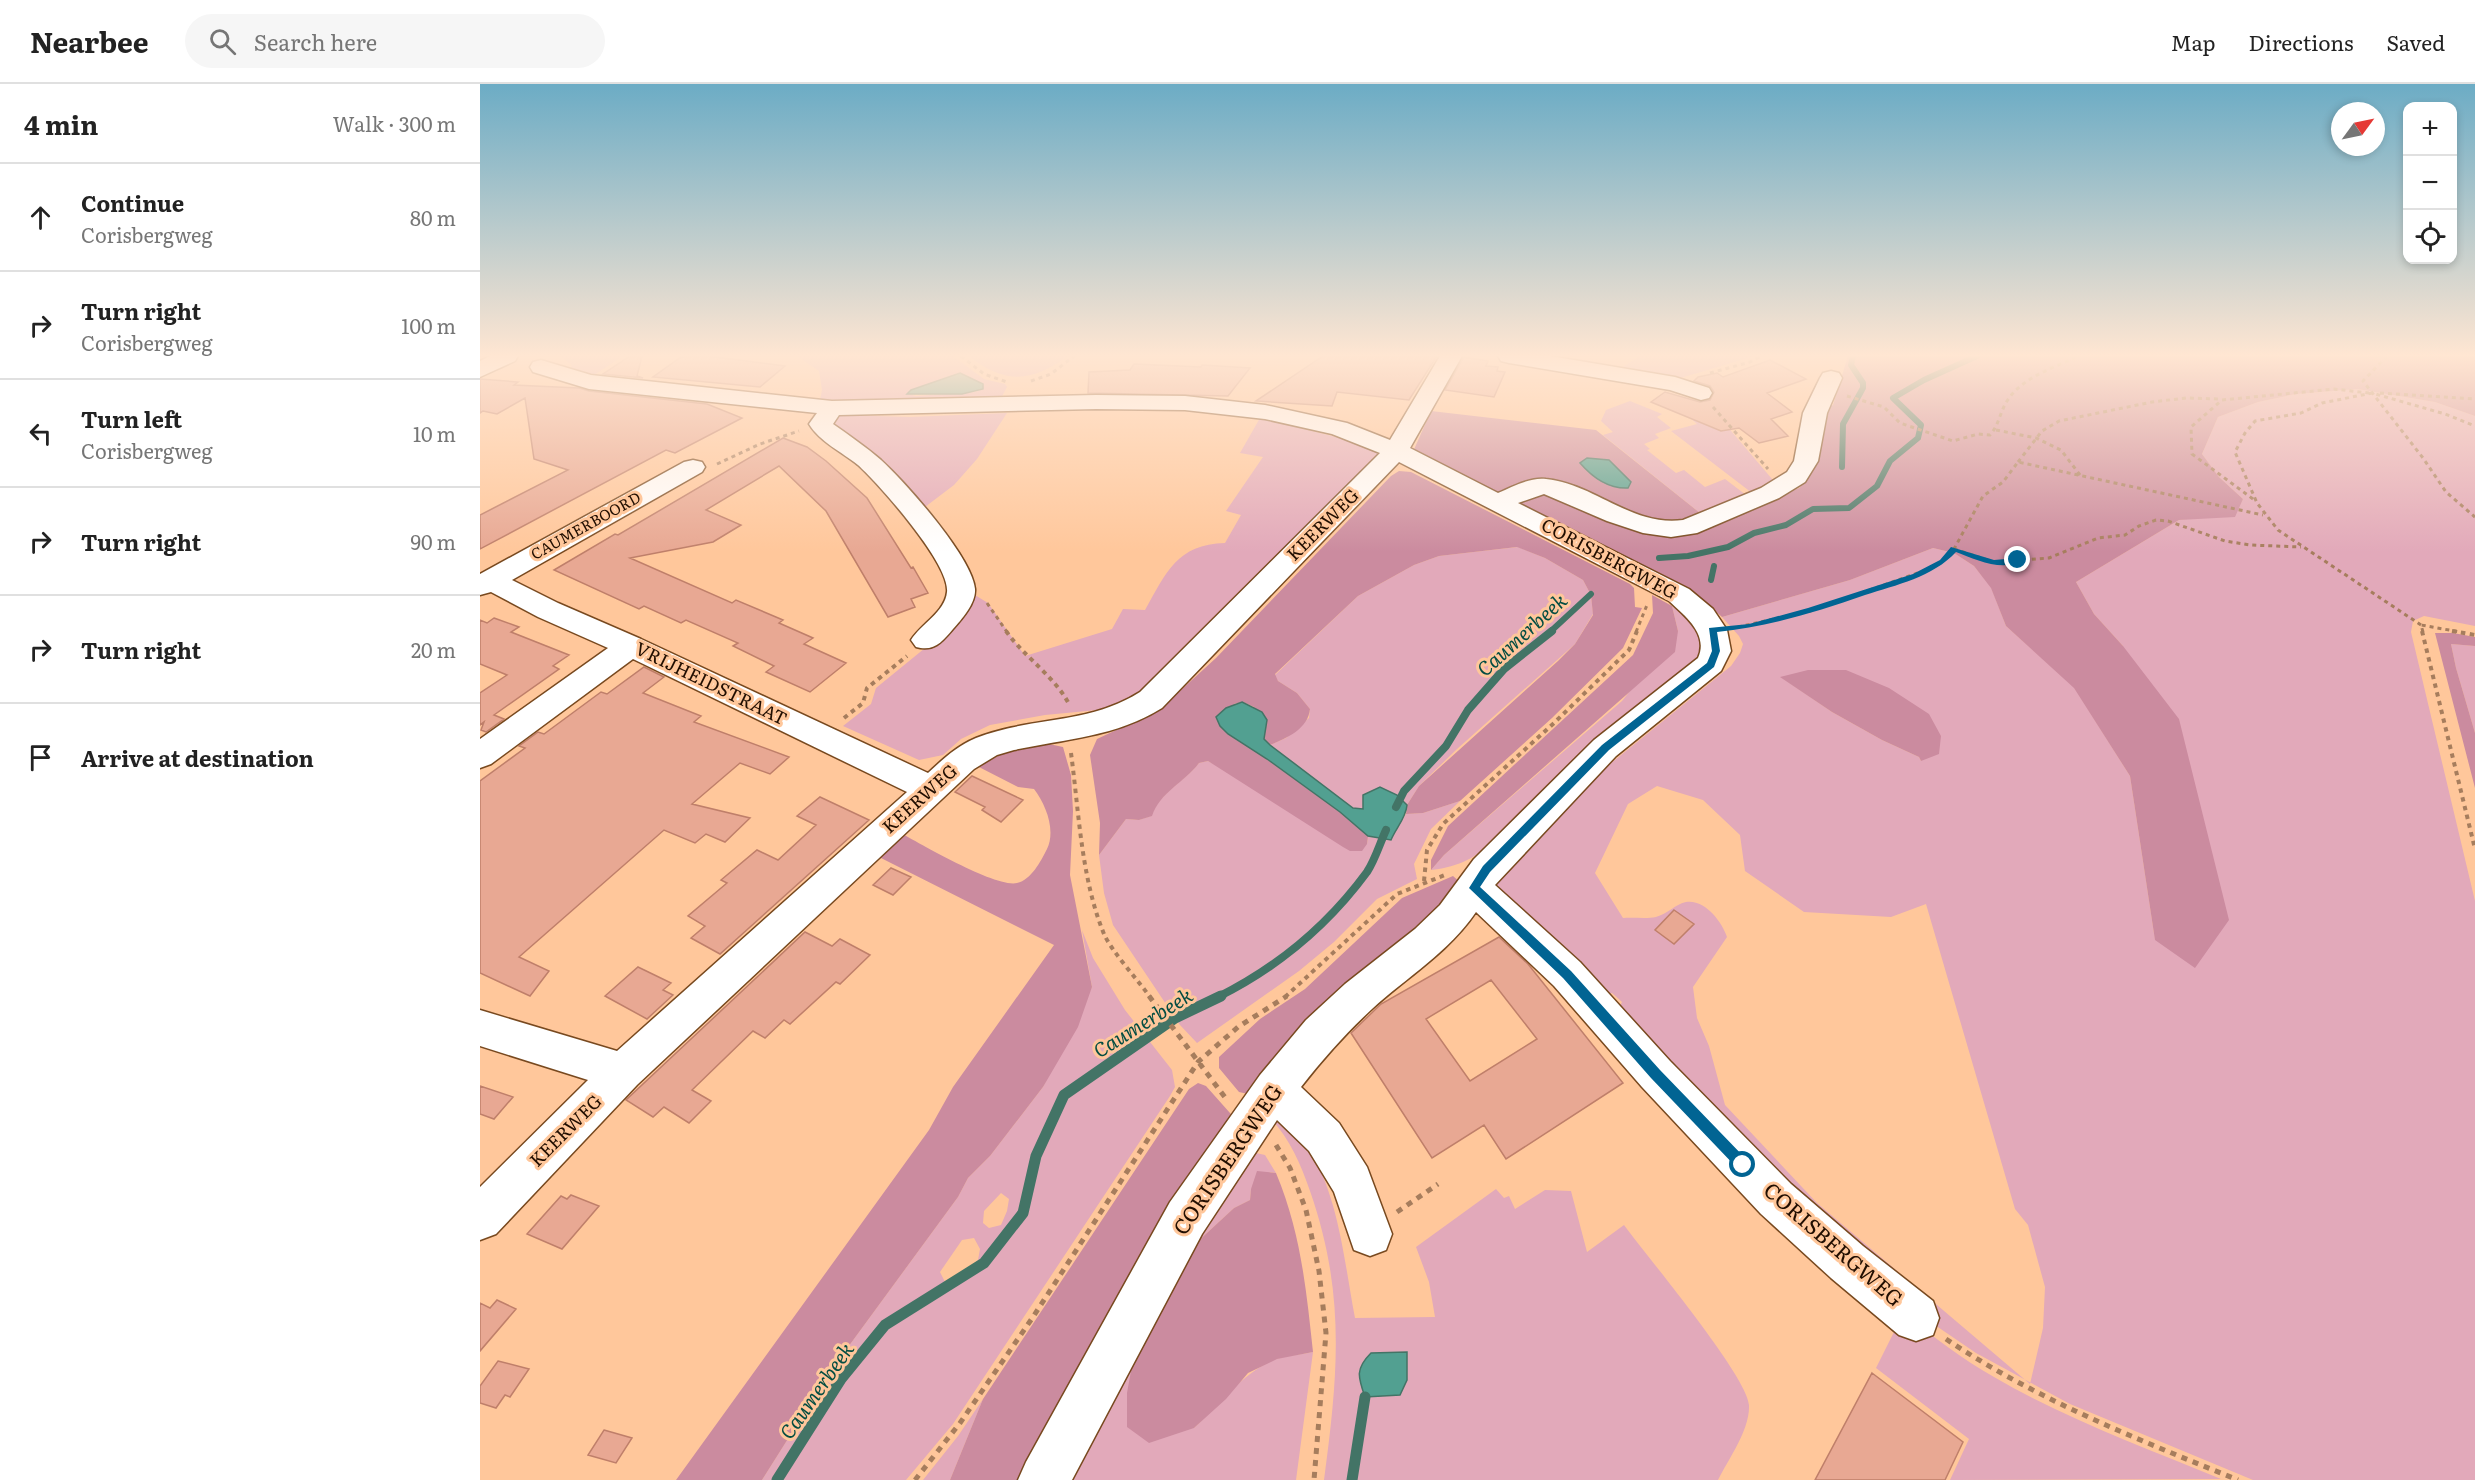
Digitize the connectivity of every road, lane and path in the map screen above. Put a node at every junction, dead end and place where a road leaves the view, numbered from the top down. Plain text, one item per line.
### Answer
1 (822, 421) edge
2 (1307, 421) edge
3 (1413, 421) edge
4 (1726, 421) edge
5 (1813, 421) edge
6 (1898, 421) edge
7 (1999, 421) edge
8 (2062, 421) edge
9 (2198, 421) edge
10 (2255, 421) edge
11 (2394, 421) edge
12 (1996, 430) junction
13 (792, 433) dead end
14 (2036, 438) junction
15 (1396, 451) junction
16 (725, 460) dead end
17 (2018, 462) junction
18 (693, 467) dead end
19 (2080, 475) junction
20 (1783, 486) junction
21 (2254, 500) junction
22 (1497, 502) junction
23 (2263, 515) junction
24 (2475, 517) edge
25 (2302, 547) junction
26 (1954, 549) junction
27 (1634, 571) junction
28 (485, 583) edge
29 (961, 591) junction
30 (2421, 625) junction
31 (1712, 630) junction
32 (2475, 635) edge
33 (926, 640) joint
34 (631, 646) junction
35 (1077, 726) junction
36 (819, 736) junction
37 (480, 756) edge
38 (931, 789) junction
39 (2475, 849) edge
40 (1480, 879) junction
41 (1424, 881) junction
42 (480, 1028) edge
43 (1198, 1062) junction
44 (623, 1072) junction
45 (1215, 1085) dead end
46 (1274, 1089) junction
47 (1249, 1128) junction
48 (1438, 1184) dead end
49 (480, 1218) edge
50 (1383, 1224) joint
51 (1916, 1318) joint
52 (915, 1480) edge
53 (1044, 1480) edge
54 (1314, 1480) edge
55 (2238, 1480) edge

1 - 29 street
2 - 15 street, CORISBERGWEG
3 - 15 street, KEERWEG
4 - 20 path
5 - 20 street
6 - 12 path
7 - 12 path
8 - 14 path
9 - 21 path
10 - 21 path
11 - 24 path
12 - 14 path
13 - 16 path
14 - 17 path
14 - 19 path
15 - 22 street, CORISBERGWEG
15 - 35 street, KEERWEG
17 - 19 path
17 - 26 path
18 - 28 street, CAUMERBOORD
19 - 23 path
20 - 22 street
21 - 23 path
22 - 27 street, CORISBERGWEG
23 - 25 path
25 - 26 path
25 - 30 path
26 - 31 path
27 - 31 street, CORISBERGWEG
27 - 41 path
28 - 34 street, VRIJHEIDSTRAAT
29 - 33 street
29 - 35 path
30 - 32 path
30 - 39 path
31 - 40 street, CORISBERGWEG
33 - 36 path
34 - 36 street, VRIJHEIDSTRAAT
34 - 37 street
35 - 38 street, KEERWEG
35 - 43 path
36 - 38 street, VRIJHEIDSTRAAT
38 - 44 street, KEERWEG
40 - 41 path
40 - 46 street, CORISBERGWEG
40 - 51 street, CORISBERGWEG
41 - 43 path
42 - 44 street
43 - 45 path
43 - 52 path
44 - 49 street, KEERWEG
46 - 47 street, CORISBERGWEG
46 - 50 street
47 - 53 street, CORISBERGWEG
47 - 54 path
48 - 50 path
51 - 55 path

